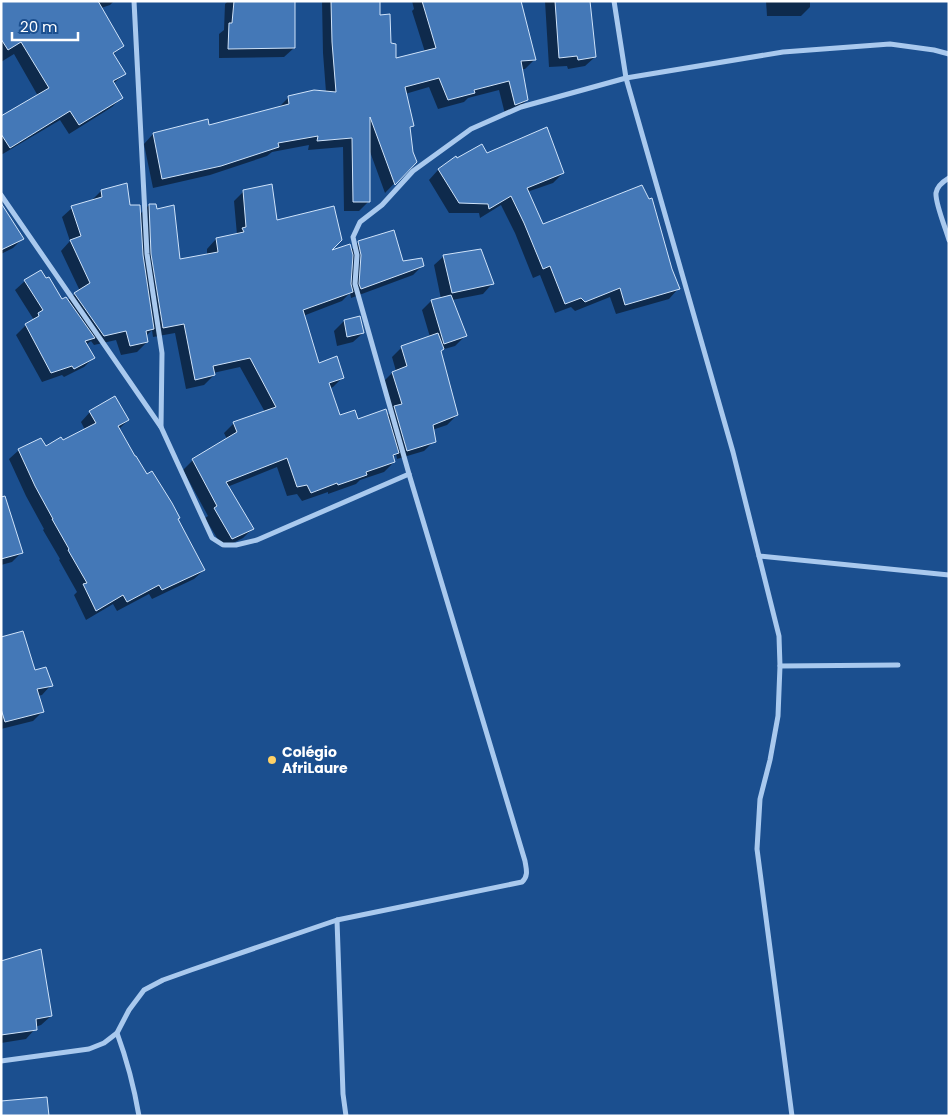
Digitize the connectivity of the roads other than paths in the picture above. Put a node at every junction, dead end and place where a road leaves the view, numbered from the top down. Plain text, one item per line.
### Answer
1 (134, 1) edge
2 (614, 1) edge
3 (949, 54) edge
4 (626, 78) junction
5 (949, 178) edge
6 (1, 195) edge
7 (949, 240) edge
8 (161, 427) junction
9 (409, 474) junction
10 (759, 556) junction
11 (949, 575) edge
12 (898, 665) dead end
13 (780, 666) junction
14 (337, 920) junction
15 (117, 1032) junction
16 (1, 1061) edge
17 (139, 1116) edge
18 (346, 1116) edge
19 (792, 1116) edge

1 - 8 street
2 - 4 street
3 - 4 street
4 - 9 street
4 - 10 street
5 - 7 street
6 - 8 street
8 - 9 street
9 - 14 street
10 - 11 street
10 - 13 street
12 - 13 street
13 - 19 street
14 - 15 street
14 - 18 street
15 - 16 street
15 - 17 street

